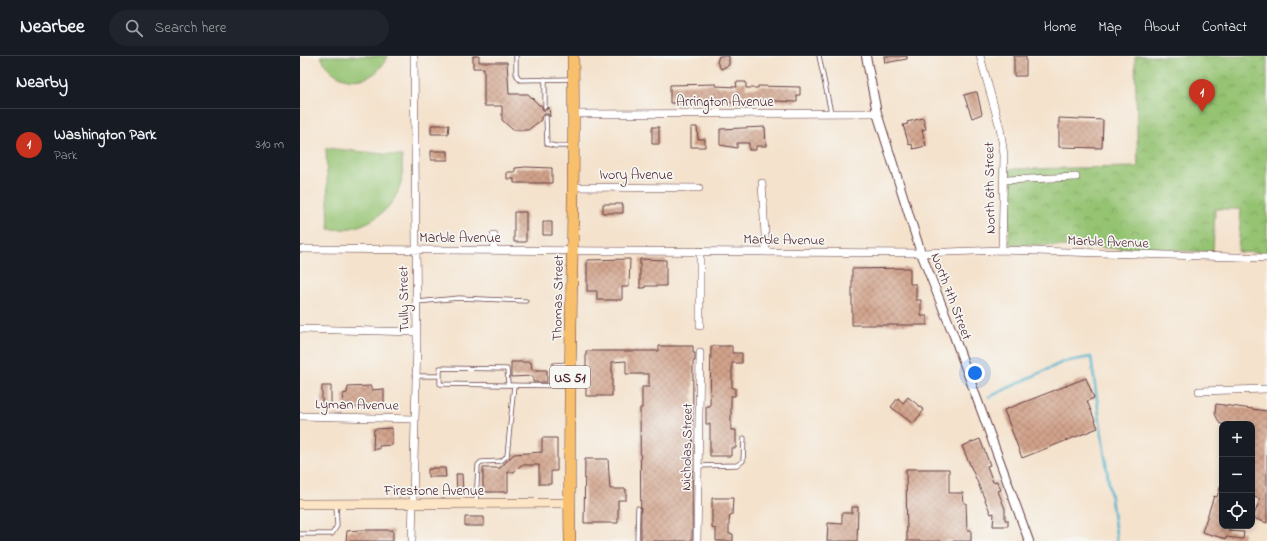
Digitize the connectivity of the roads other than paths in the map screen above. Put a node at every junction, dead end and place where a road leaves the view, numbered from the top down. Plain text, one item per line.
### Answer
1 (414, 56) edge
2 (516, 56) edge
3 (572, 56) edge
4 (819, 56) edge
5 (866, 56) edge
6 (980, 56) edge
7 (545, 79) junction
8 (573, 79) junction
9 (545, 107) dead end
10 (877, 112) junction
11 (831, 113) junction
12 (574, 114) junction
13 (546, 117) dead end
14 (573, 146) junction
15 (1076, 177) dead end
16 (1004, 180) junction
17 (762, 183) dead end
18 (573, 187) junction
19 (699, 188) dead end
20 (494, 235) dead end
21 (300, 249) edge
22 (415, 250) junction
23 (494, 250) junction
24 (1002, 250) junction
25 (573, 251) junction
26 (700, 251) junction
27 (766, 252) junction
28 (921, 253) junction
29 (1267, 258) edge
30 (526, 301) dead end
31 (416, 302) junction
32 (700, 326) dead end
33 (300, 329) edge
34 (417, 332) junction
35 (700, 353) dead end
36 (570, 364) junction
37 (416, 376) junction
38 (440, 376) junction
39 (508, 384) junction
40 (514, 385) junction
41 (555, 386) junction
42 (570, 386) junction
43 (1267, 388) edge
44 (1199, 391) dead end
45 (300, 416) edge
46 (414, 418) junction
47 (744, 438) dead end
48 (698, 466) junction
49 (569, 503) junction
50 (300, 504) edge
51 (476, 504) junction
52 (336, 505) junction
53 (413, 505) junction
54 (638, 508) dead end
55 (300, 534) edge
56 (412, 541) edge
57 (570, 541) edge
58 (637, 541) edge
59 (697, 541) edge
60 (1029, 541) edge

1 - 22 street, Tully Street
2 - 7 lane
3 - 8 main road, Thomas Street / US 51
4 - 11 lane
5 - 10 street, North 7th Street
6 - 16 street, North 6th Street
7 - 8 lane
7 - 9 lane
8 - 12 main road, Thomas Street / US 51
10 - 11 street, Arrington Avenue
10 - 28 street, North 7th Street
11 - 12 street, Arrington Avenue
12 - 14 main road, Thomas Street / US 51
13 - 14 lane
14 - 18 main road, Thomas Street / US 51
15 - 16 street
16 - 24 street, North 6th Street
17 - 27 street
18 - 19 street, Ivory Avenue
18 - 25 main road, Thomas Street / US 51
20 - 23 street
21 - 22 street, Marble Avenue
22 - 23 street, Marble Avenue
22 - 31 street, Tully Street
23 - 25 street, Marble Avenue
24 - 28 street, Marble Avenue
24 - 29 street, Marble Avenue
25 - 26 street, Marble Avenue
25 - 36 main road, Thomas Street / US 51
26 - 27 street, Marble Avenue
26 - 32 street
27 - 28 street, Marble Avenue
28 - 60 street, North 7th Street
30 - 31 lane
31 - 34 street, Tully Street
33 - 34 street
34 - 37 street, Tully Street
35 - 48 street, Nicholas Street
36 - 41 lane
36 - 42 main road, Thomas Street / US 51
37 - 38 lane
37 - 46 street, Tully Street
38 - 39 lane
38 - 39 lane
39 - 40 lane
40 - 41 lane
40 - 51 lane
41 - 42 lane
42 - 49 main road, Thomas Street / US 51
43 - 44 street
45 - 46 street, Lyman Avenue
46 - 53 street, Tully Street
47 - 48 lane
48 - 59 street, Nicholas Street
49 - 51 main road, Firestone Avenue
49 - 57 main road, Thomas Street / US 51
50 - 52 main road, Firestone Avenue
51 - 53 main road, Firestone Avenue
52 - 53 main road, Firestone Avenue
52 - 55 lane
53 - 56 street, Tully Street
54 - 58 lane

